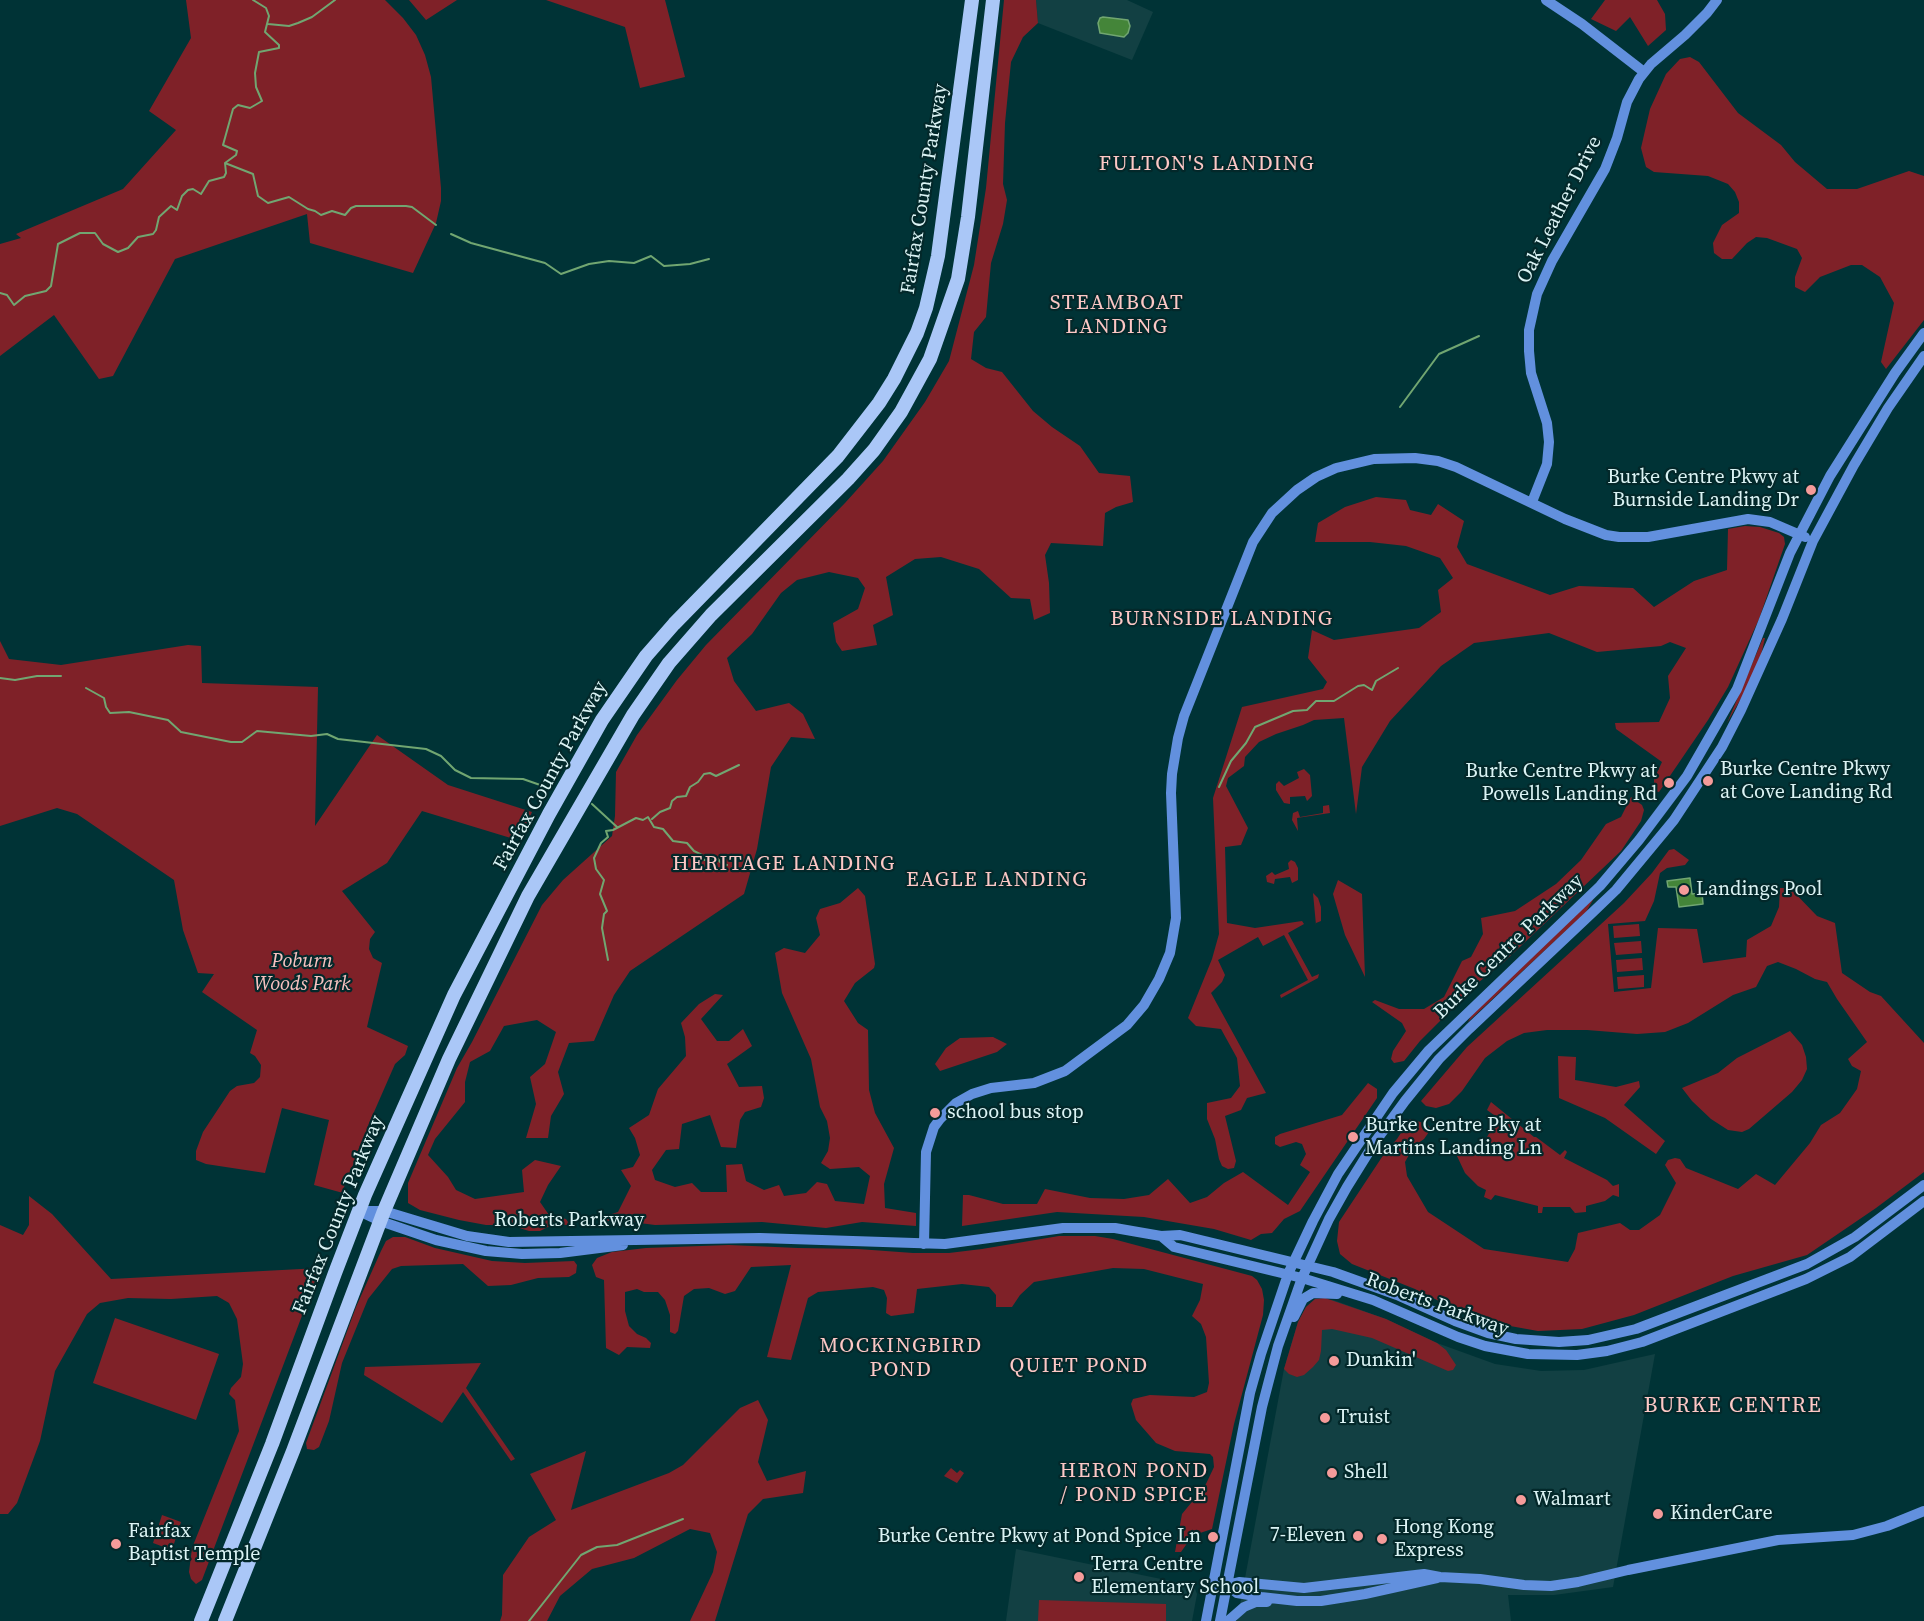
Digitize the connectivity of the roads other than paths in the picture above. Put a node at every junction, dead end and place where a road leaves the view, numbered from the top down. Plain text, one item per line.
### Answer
1 (972, 0) edge
2 (993, 0) edge
3 (1546, 0) edge
4 (1717, 0) edge
5 (1644, 72) junction
6 (1924, 333) edge
7 (1924, 356) edge
8 (1532, 502) junction
9 (1800, 534) junction
10 (1813, 541) junction
11 (1393, 1093) junction
12 (1405, 1101) junction
13 (1924, 1185) edge
14 (1924, 1202) edge
15 (359, 1211) junction
16 (382, 1216) junction
17 (1161, 1236) junction
18 (924, 1245) junction
19 (1293, 1263) junction
20 (1307, 1266) junction
21 (1288, 1274) junction
22 (1302, 1278) junction
23 (1373, 1300) junction
24 (1268, 1378) junction
25 (1924, 1510) edge
26 (1440, 1578) junction
27 (1213, 1582) junction
28 (1227, 1585) junction
29 (1297, 1601) junction
30 (201, 1621) edge
31 (225, 1621) edge
32 (1206, 1621) edge
33 (1220, 1621) edge
34 (1228, 1621) edge

1 - 15 highway, Fairfax County Parkway
2 - 16 highway, Fairfax County Parkway
3 - 5 main road
4 - 5 main road, Oak Leather Drive
5 - 8 main road, Oak Leather Drive
6 - 9 main road, Burke Centre Parkway
7 - 10 main road, Burke Centre Parkway
8 - 9 main road
8 - 18 main road
9 - 10 main road
9 - 11 main road, Burke Centre Parkway
10 - 12 main road, Burke Centre Parkway
11 - 12 main road
11 - 19 main road, Burke Centre Parkway
12 - 20 main road, Burke Centre Parkway
13 - 20 main road, Roberts Parkway
14 - 23 main road, Roberts Parkway
15 - 16 main road, Roberts Parkway
15 - 30 highway, Fairfax County Parkway
16 - 18 main road, Roberts Parkway
16 - 31 highway, Fairfax County Parkway
17 - 18 main road, Roberts Parkway
17 - 19 main road, Roberts Parkway
17 - 21 main road, Roberts Parkway
19 - 20 main road, Roberts Parkway
19 - 21 main road, Burke Centre Parkway
20 - 22 main road, Burke Centre Parkway
21 - 22 main road, Roberts Parkway
21 - 27 main road, Burke Centre Parkway
22 - 23 main road, Roberts Parkway
22 - 24 main road, Burke Centre Parkway
23 - 24 main road
24 - 28 main road, Burke Centre Parkway
25 - 26 main road
26 - 28 main road
26 - 29 main road
27 - 28 main road
27 - 32 main road, Burke Centre Parkway
28 - 29 main road
28 - 33 main road, Burke Centre Parkway
29 - 34 main road

